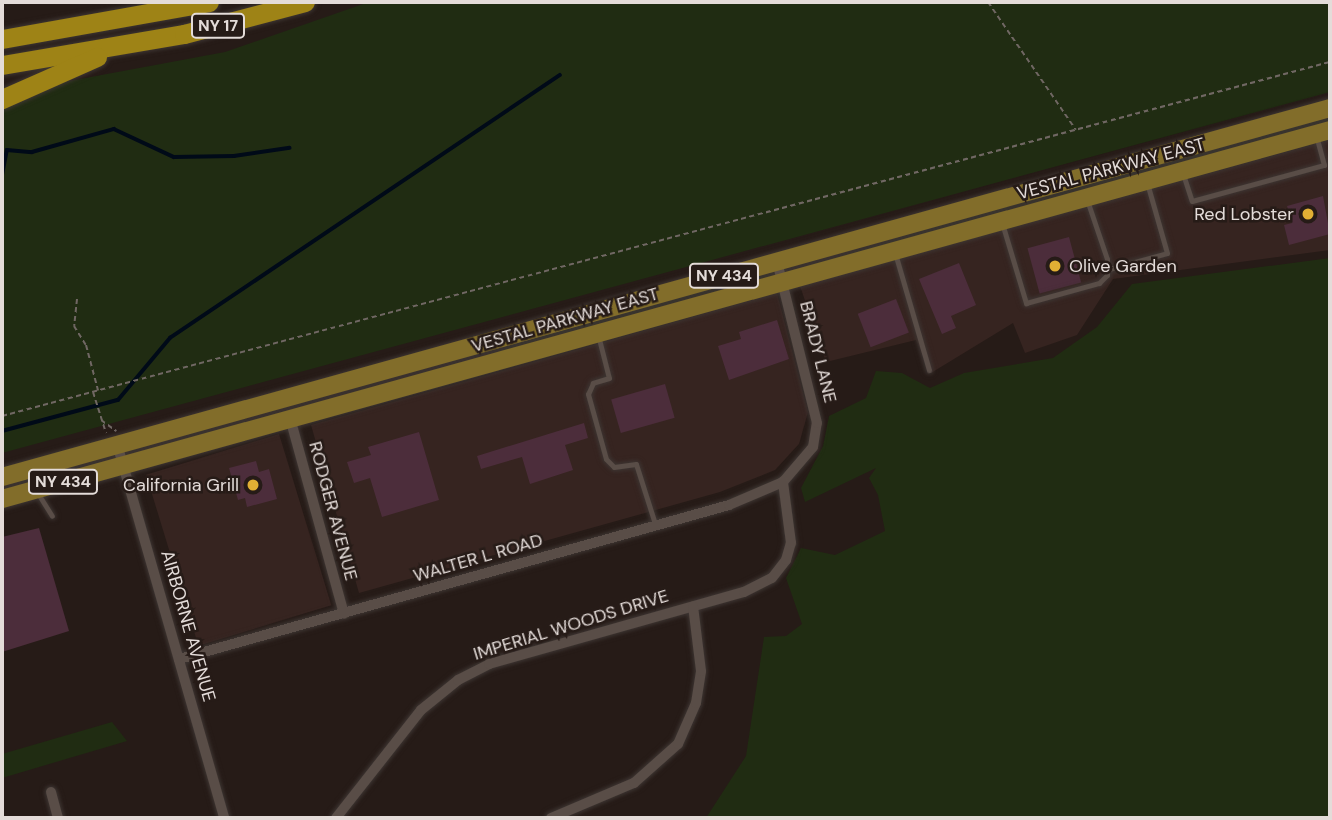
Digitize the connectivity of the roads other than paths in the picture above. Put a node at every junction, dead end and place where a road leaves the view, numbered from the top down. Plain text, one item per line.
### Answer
1 (209, 2) edge
2 (305, 2) edge
3 (2, 39) edge
4 (129, 44) junction
5 (2, 65) edge
6 (2, 99) edge
7 (1330, 108) edge
8 (1323, 132) edge
9 (1182, 170) junction
10 (1146, 180) junction
11 (1086, 197) junction
12 (1001, 220) junction
13 (894, 250) junction
14 (777, 261) junction
15 (1109, 269) junction
16 (782, 282) junction
17 (597, 332) junction
18 (929, 370) dead end
19 (290, 418) junction
20 (114, 438) junction
21 (123, 466) junction
22 (2, 477) edge
23 (783, 482) junction
24 (35, 489) junction
25 (2, 499) edge
26 (52, 516) dead end
27 (655, 526) junction
28 (693, 606) junction
29 (344, 614) junction
30 (179, 659) junction
31 (51, 792) dead end
32 (567, 815) edge
33 (58, 818) edge
34 (224, 818) edge
35 (336, 818) edge
36 (551, 818) edge

1 - 3 highway, NY 17
2 - 4 highway, NY 17
4 - 5 highway, NY 17
4 - 6 highway
7 - 14 main road, VESTAL PARKWAY EAST / NY 434
8 - 9 main road, VESTAL PARKWAY EAST / NY 434
8 - 9 lane
9 - 10 main road, VESTAL PARKWAY EAST / NY 434
10 - 11 main road, VESTAL PARKWAY EAST / NY 434
10 - 15 lane
11 - 12 main road, VESTAL PARKWAY EAST / NY 434
11 - 15 lane
12 - 13 main road, VESTAL PARKWAY EAST / NY 434
12 - 15 lane
13 - 16 main road, VESTAL PARKWAY EAST / NY 434
13 - 18 lane
14 - 16 street, BRADY LANE
14 - 20 main road, VESTAL PARKWAY EAST / NY 434
16 - 17 main road, VESTAL PARKWAY EAST / NY 434
16 - 23 street, BRADY LANE
17 - 19 main road, VESTAL PARKWAY EAST / NY 434
17 - 27 lane
19 - 21 main road, VESTAL PARKWAY EAST / NY 434
19 - 29 street, RODGER AVENUE
20 - 21 street, AIRBORNE AVENUE
20 - 22 main road, VESTAL PARKWAY EAST / NY 434
21 - 24 main road, VESTAL PARKWAY EAST / NY 434
21 - 30 street, AIRBORNE AVENUE
23 - 27 street, WALTER L ROAD
23 - 28 street, IMPERIAL WOODS DRIVE
24 - 25 main road, VESTAL PARKWAY EAST / NY 434
24 - 26 lane
27 - 29 street, WALTER L ROAD
28 - 32 street
28 - 35 street, IMPERIAL WOODS DRIVE
29 - 30 street, WALTER L ROAD
30 - 34 street, AIRBORNE AVENUE
31 - 33 street
32 - 36 street

